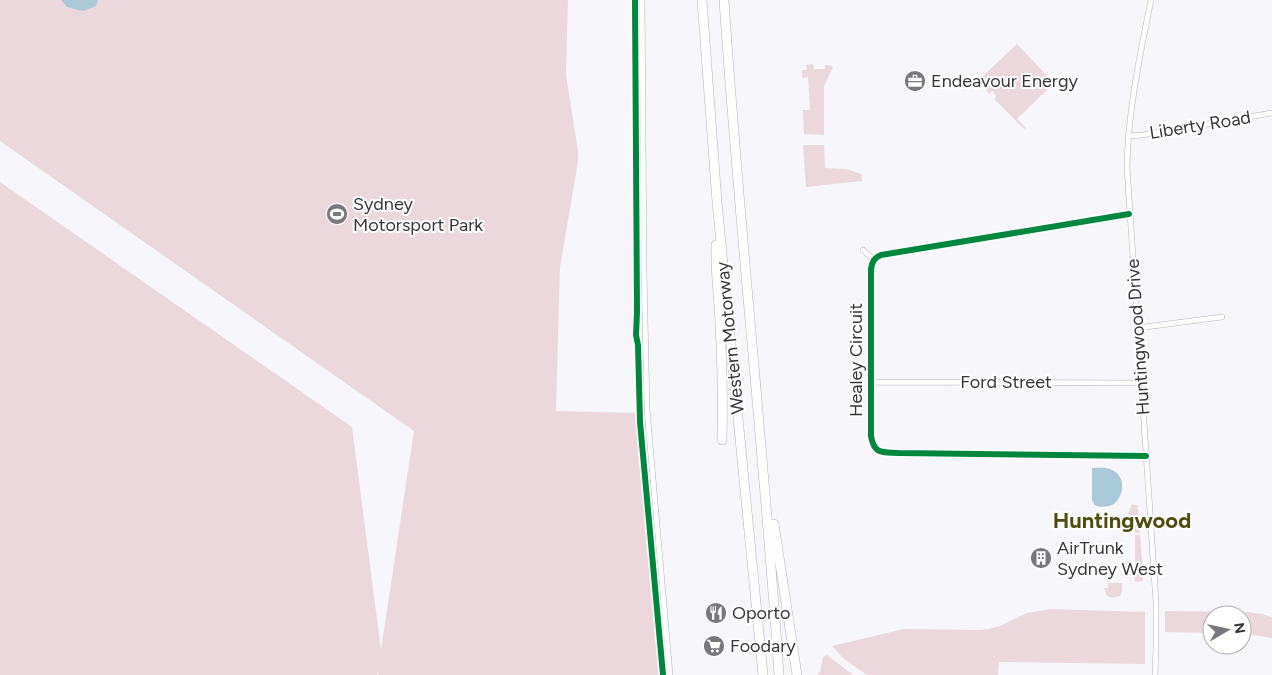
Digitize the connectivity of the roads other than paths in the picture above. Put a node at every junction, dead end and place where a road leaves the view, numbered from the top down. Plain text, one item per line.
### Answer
1 (642, 0) edge
2 (702, 0) edge
3 (724, 0) edge
4 (1151, 0) edge
5 (1272, 114) edge
6 (1128, 136) junction
7 (717, 202) junction
8 (1129, 214) junction
9 (863, 250) dead end
10 (874, 260) junction
11 (1222, 317) dead end
12 (1137, 328) junction
13 (871, 382) junction
14 (1141, 383) junction
15 (722, 440) dead end
16 (1146, 456) junction
17 (767, 509) junction
18 (670, 675) edge
19 (763, 675) edge
20 (780, 675) edge
21 (797, 675) edge
22 (1154, 675) edge

1 - 18 street
2 - 7 highway, Western Motorway
3 - 17 highway, Western Motorway
4 - 6 street, Huntingwood Drive
5 - 6 street, Liberty Road
6 - 8 street, Huntingwood Drive
7 - 15 highway
7 - 19 highway, Western Motorway
8 - 10 street
8 - 12 street, Huntingwood Drive
9 - 10 street
10 - 13 street, Healey Circuit
11 - 12 street
12 - 14 street, Huntingwood Drive
13 - 14 street, Ford Street
13 - 16 street, Healey Circuit
14 - 16 street, Huntingwood Drive
16 - 22 street, Huntingwood Drive
17 - 20 highway, Western Motorway
17 - 21 highway

